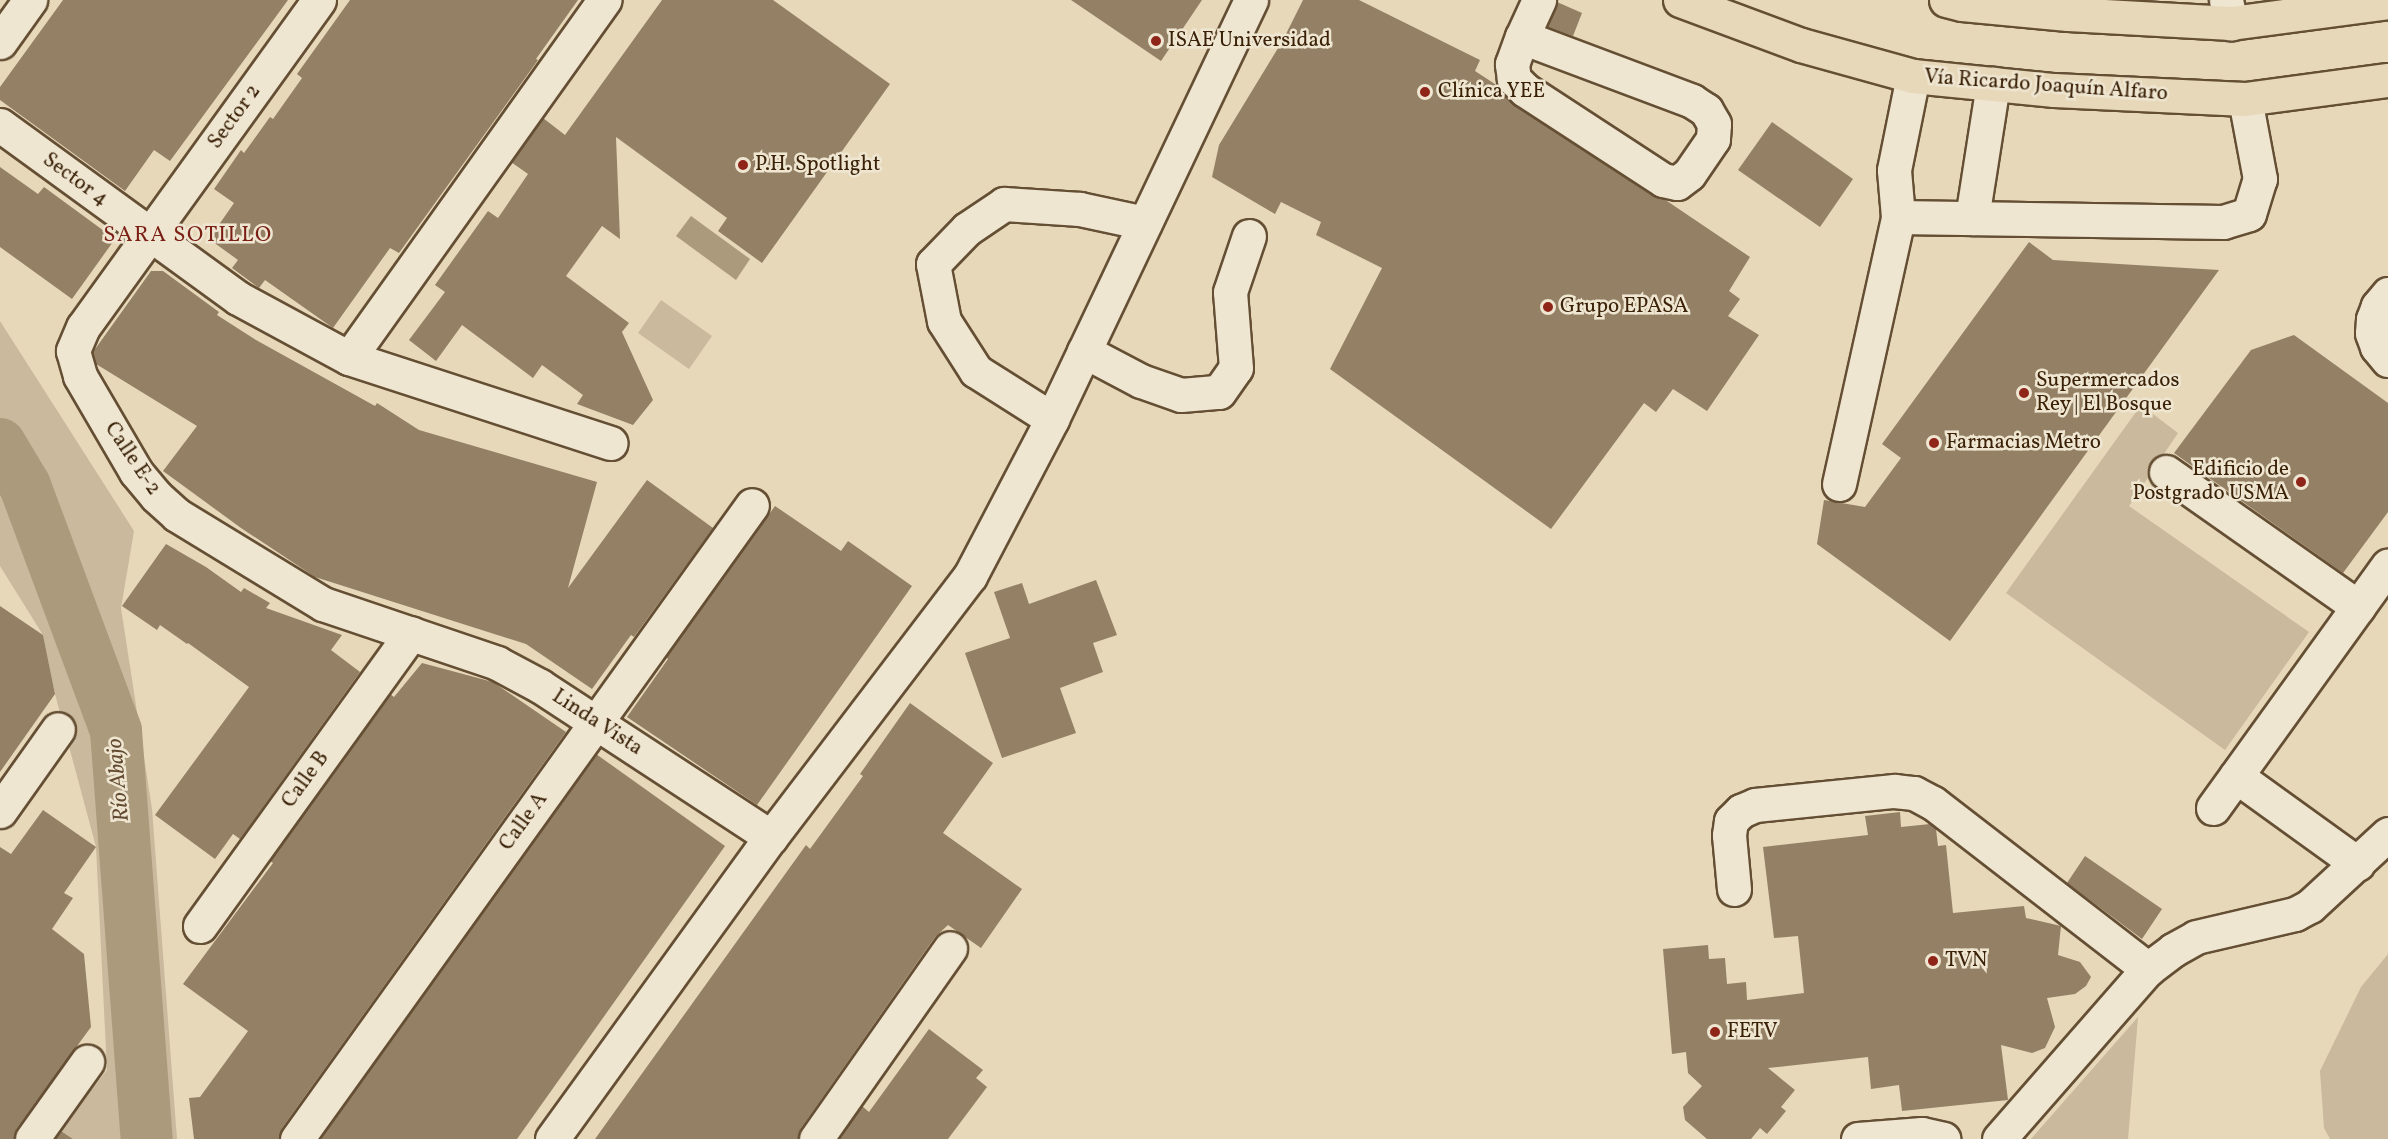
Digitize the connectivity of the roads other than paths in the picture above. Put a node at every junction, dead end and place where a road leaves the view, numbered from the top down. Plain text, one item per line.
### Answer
1 (30, 0) edge
2 (319, 0) edge
3 (604, 0) edge
4 (1251, 0) edge
5 (1539, 0) edge
6 (1680, 0) edge
7 (1958, 1) edge
8 (2388, 2) edge
9 (2287, 8) edge
10 (2228, 12) edge
11 (1522, 37) junction
12 (0, 42) edge
13 (1913, 76) junction
14 (2388, 80) edge
15 (1993, 84) junction
16 (2245, 99) junction
17 (0, 125) edge
18 (1898, 217) junction
19 (1972, 218) junction
20 (1145, 223) junction
21 (150, 234) junction
22 (1249, 236) dead end
23 (2388, 294) edge
24 (1084, 351) junction
25 (349, 358) junction
26 (2388, 360) edge
27 (1052, 419) junction
28 (611, 443) dead end
29 (2166, 472) dead end
30 (1839, 484) dead end
31 (752, 505) dead end
32 (2388, 566) edge
33 (2370, 606) edge
34 (411, 633) junction
35 (595, 723) junction
36 (58, 729) dead end
37 (2236, 776) junction
38 (2213, 808) dead end
39 (0, 811) edge
40 (2388, 834) edge
41 (771, 837) junction
42 (2358, 864) junction
43 (1734, 889) dead end
44 (200, 926) dead end
45 (950, 948) dead end
46 (2148, 969) junction
47 (87, 1062) dead end
48 (1878, 1138) edge
49 (32, 1139) edge
50 (297, 1139) edge
51 (552, 1139) edge
52 (816, 1139) edge
53 (1943, 1139) edge
54 (1999, 1139) edge

1 - 12 street
2 - 21 street, Sector 2
3 - 25 street
4 - 20 street
5 - 11 street
6 - 13 main road, Vía Ricardo Joaquín Alfaro
7 - 10 main road
8 - 9 main road
9 - 10 main road
11 - 11 street
13 - 15 main road, Vía Ricardo Joaquín Alfaro
13 - 18 street
14 - 16 main road, Vía Ricardo Joaquín Alfaro
15 - 16 main road, Vía Ricardo Joaquín Alfaro
15 - 19 street
16 - 19 street
17 - 21 street, Sector 4
18 - 19 street
18 - 30 street
20 - 24 street
20 - 27 street
21 - 25 street, Sector 4
21 - 34 street, Calle E-2
22 - 24 street
23 - 26 street
24 - 27 street
25 - 28 street, Sector 4
27 - 41 street
29 - 33 street
31 - 35 street, Calle A
32 - 33 street
33 - 37 street
34 - 35 street, Linda Vista
34 - 44 street, Calle B
35 - 41 street, Linda Vista
35 - 50 street, Calle A
36 - 39 street
37 - 38 street
37 - 42 street
40 - 42 street
41 - 51 street
42 - 46 street
43 - 46 street
45 - 52 street
46 - 54 street
47 - 49 street
48 - 53 street

